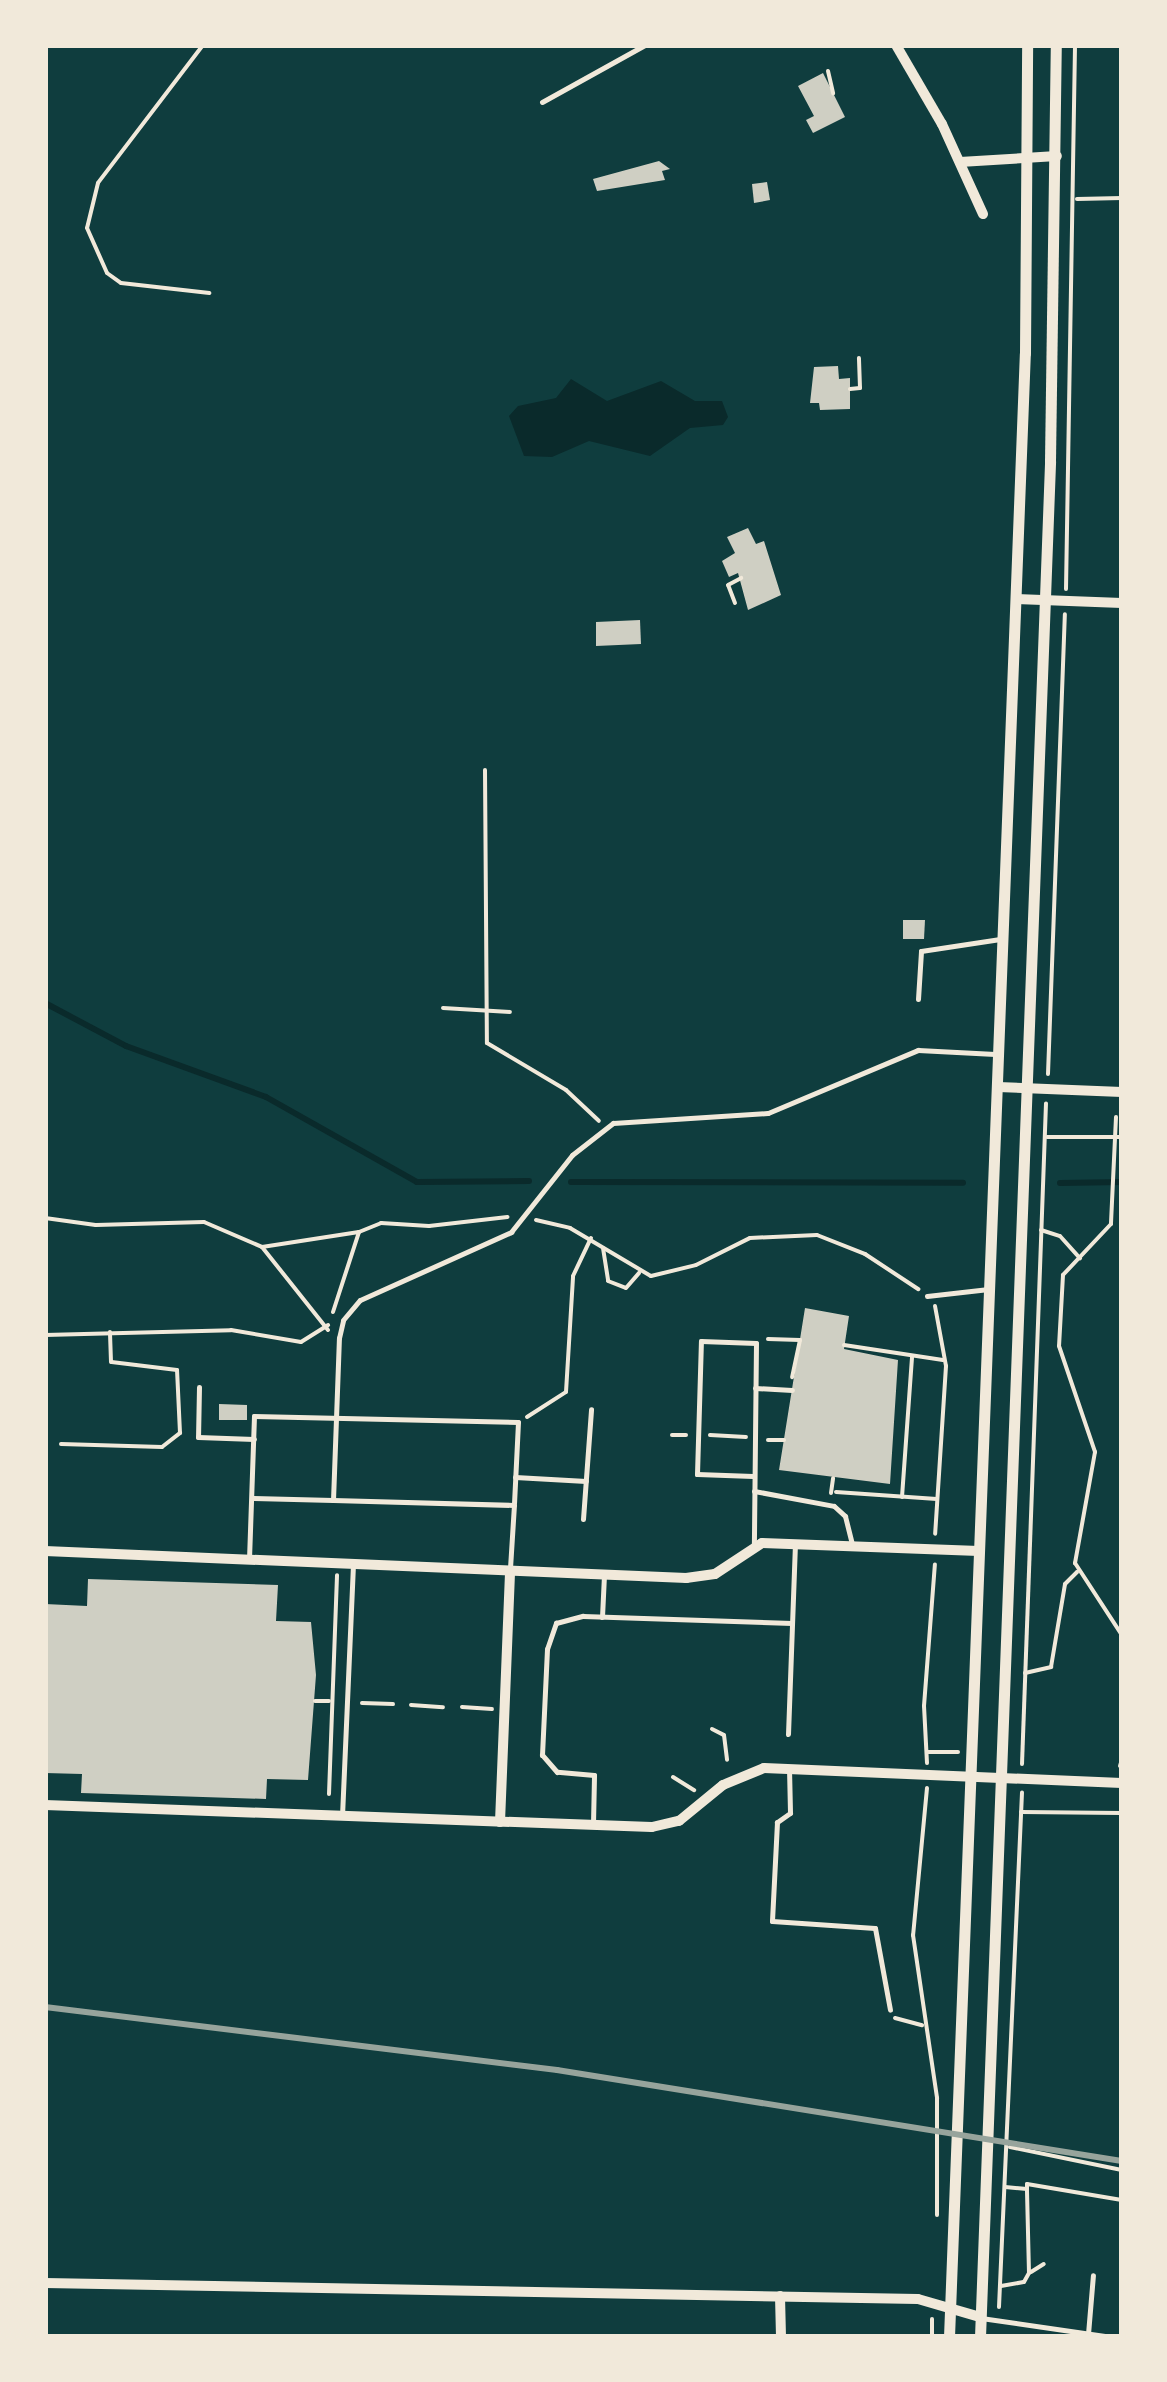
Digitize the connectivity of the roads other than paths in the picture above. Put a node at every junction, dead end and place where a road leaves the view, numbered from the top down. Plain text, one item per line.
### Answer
1 (645, 45) edge
2 (896, 45) edge
3 (1027, 45) edge
4 (1056, 45) edge
5 (542, 102) dead end
6 (1029, 156) junction
7 (1057, 156) junction
8 (960, 162) junction
9 (983, 214) dead end
10 (1016, 600) junction
11 (1044, 601) junction
12 (1122, 603) edge
13 (1003, 939) junction
14 (918, 999) dead end
15 (998, 1054) junction
16 (998, 1087) junction
17 (1027, 1088) junction
18 (1122, 1092) edge
19 (992, 1288) junction
20 (927, 1296) road end
21 (199, 1387) dead end
22 (756, 1388) junction
23 (792, 1390) dead end
24 (591, 1409) dead end
25 (336, 1417) junction
26 (254, 1439) junction
27 (753, 1476) junction
28 (515, 1477) junction
29 (586, 1481) junction
30 (753, 1491) junction
31 (252, 1498) junction
32 (333, 1500) junction
33 (514, 1504) junction
34 (583, 1519) dead end
35 (795, 1543) junction
36 (852, 1545) junction
37 (754, 1546) junction
38 (45, 1551) edge
39 (979, 1551) junction
40 (249, 1562) junction
41 (353, 1566) junction
42 (510, 1571) junction
43 (604, 1575) junction
44 (602, 1617) junction
45 (792, 1623) junction
46 (788, 1734) dead end
47 (789, 1768) junction
48 (970, 1778) junction
49 (1002, 1779) junction
50 (1122, 1783) edge
51 (45, 1805) edge
52 (342, 1816) junction
53 (500, 1822) junction
54 (593, 1825) junction
55 (890, 2010) road end
56 (1094, 2275) dead end
57 (45, 2283) edge
58 (780, 2296) junction
59 (951, 2306) junction
60 (980, 2317) junction
61 (1088, 2336) edge
62 (780, 2337) edge
63 (949, 2337) edge
64 (980, 2337) edge
65 (1112, 2337) edge

1 - 5 lane
2 - 8 street
3 - 6 street
4 - 7 street
6 - 7 street
6 - 8 street
6 - 10 street
7 - 11 street
8 - 9 street
10 - 11 street
10 - 13 street
11 - 12 street
11 - 17 street
13 - 14 lane
13 - 15 street
15 - 16 street
15 - 25 lane
16 - 17 street
16 - 19 street
17 - 18 street
17 - 49 street
19 - 20 lane
19 - 39 street
21 - 26 lane
22 - 23 lane
22 - 27 lane
22 - 27 lane
24 - 29 lane
25 - 26 lane
25 - 28 lane
25 - 32 lane
26 - 31 lane
27 - 30 lane
28 - 29 lane
28 - 33 lane
29 - 34 lane
30 - 36 lane
30 - 37 lane
31 - 32 lane
31 - 40 lane
32 - 33 lane
33 - 42 lane
35 - 36 street
35 - 37 street
35 - 45 lane
36 - 39 street
37 - 43 street
38 - 40 street
39 - 48 street
40 - 41 street
41 - 42 street
41 - 52 lane
42 - 43 street
42 - 53 street
43 - 44 lane
44 - 45 lane
44 - 54 lane
45 - 46 lane
47 - 48 street
47 - 54 street
47 - 55 lane
48 - 49 street
48 - 59 street
49 - 50 street
49 - 60 street
51 - 52 street
52 - 53 street
53 - 54 street
56 - 61 lane
57 - 58 street
58 - 59 street
58 - 62 street
59 - 60 street
59 - 63 street
60 - 61 lane
60 - 64 street
61 - 65 lane

